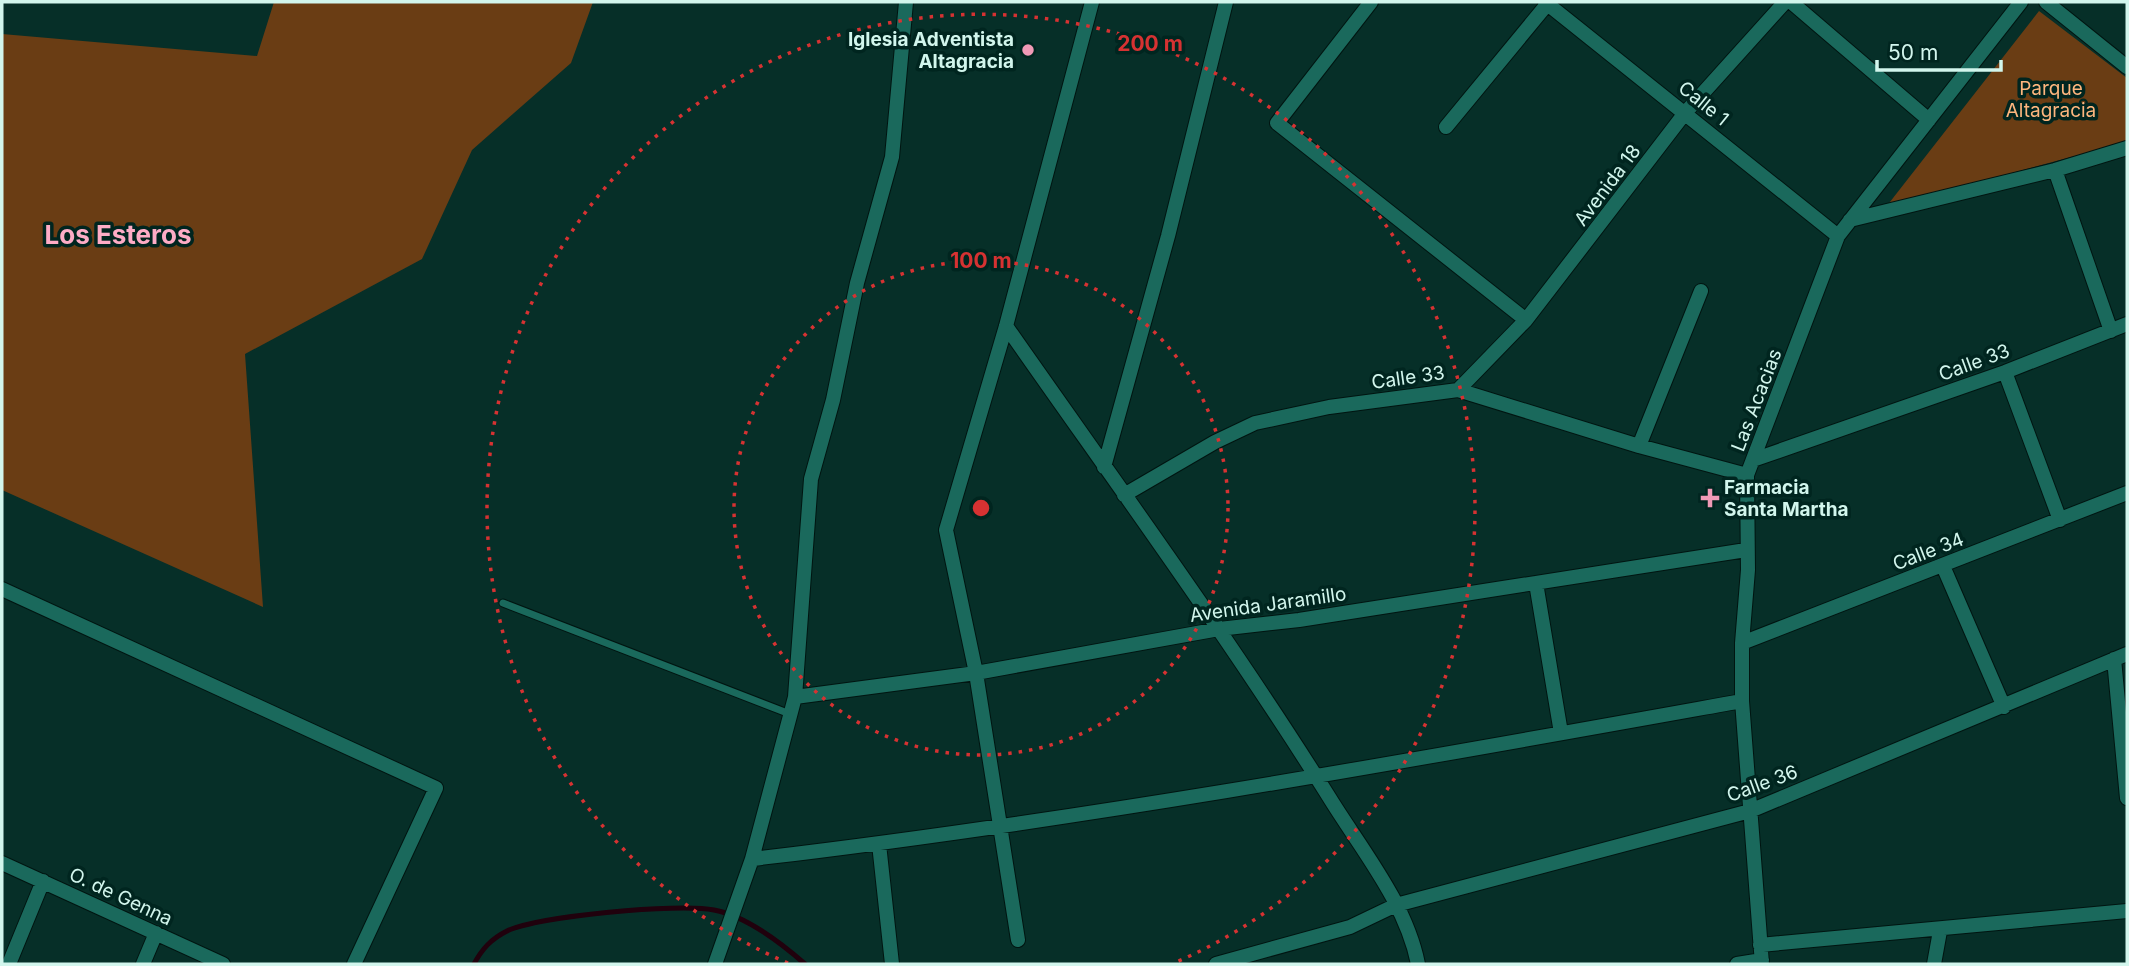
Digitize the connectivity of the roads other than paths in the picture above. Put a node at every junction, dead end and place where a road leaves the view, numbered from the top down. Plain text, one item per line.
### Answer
1 (906, 2) edge
2 (1092, 2) edge
3 (1226, 2) edge
4 (1371, 2) edge
5 (1547, 2) edge
6 (1785, 2) edge
7 (1791, 2) edge
8 (2021, 2) edge
9 (2046, 2) edge
10 (2127, 67) edge
11 (1685, 113) junction
12 (1929, 120) junction
13 (1446, 127) dead end
14 (2127, 148) edge
15 (2055, 170) junction
16 (1850, 220) junction
17 (1839, 236) junction
18 (1701, 291) dead end
19 (1526, 320) junction
20 (2127, 324) edge
21 (1006, 326) junction
22 (2111, 331) junction
23 (2005, 372) junction
24 (1458, 390) junction
25 (1639, 446) junction
26 (1754, 460) junction
27 (1104, 467) junction
28 (1747, 475) junction
29 (2127, 493) edge
30 (1124, 495) junction
31 (2060, 520) junction
32 (1746, 550) junction
33 (1942, 566) junction
34 (1536, 583) junction
35 (2, 589) edge
36 (503, 603) dead end
37 (1219, 629) junction
38 (1742, 643) junction
39 (2121, 657) edge
40 (976, 673) junction
41 (795, 697) junction
42 (1742, 701) junction
43 (2004, 707) junction
44 (790, 714) junction
45 (1561, 733) junction
46 (1317, 778) junction
47 (2127, 798) edge
48 (1749, 811) junction
49 (1002, 826) junction
50 (879, 844) junction
51 (752, 859) junction
52 (2, 863) edge
53 (43, 881) junction
54 (1396, 905) junction
55 (2127, 912) edge
56 (1940, 931) junction
57 (156, 933) junction
58 (1018, 940) dead end
59 (1761, 957) edge
60 (9, 964) edge
61 (143, 964) edge
62 (223, 964) edge
63 (354, 964) edge
64 (715, 964) edge
65 (892, 964) edge
66 (1216, 964) edge
67 (1418, 964) edge
68 (1737, 964) edge
69 (1934, 964) edge

1 - 41 street
2 - 21 street
3 - 27 street
4 - 19 street
5 - 11 street, Calle 1
5 - 13 street
6 - 11 street, Avenida 18
7 - 12 street
8 - 12 street, Las Acacias
9 - 10 street
11 - 17 street, Calle 1
11 - 19 street, Avenida 18
12 - 16 street, Las Acacias
14 - 15 street
15 - 16 street
15 - 22 street
16 - 17 street, Las Acacias
17 - 26 street, Las Acacias
18 - 25 street
19 - 24 street, Avenida 18
20 - 22 street, Calle 33
21 - 27 street
21 - 40 street
22 - 23 street, Calle 33
23 - 26 street, Calle 33
23 - 31 street
24 - 25 street, Calle 33
24 - 30 street, Calle 33
25 - 28 street, Calle 33
26 - 28 street, Las Acacias
27 - 30 street
28 - 32 street, Las Acacias
29 - 31 street, Calle 34
30 - 37 street
31 - 33 street, Calle 34
32 - 34 street, Avenida Jaramillo
32 - 38 street, Las Acacias
33 - 38 street, Calle 34
33 - 43 street
34 - 37 street, Avenida Jaramillo
34 - 45 street
35 - 63 street
36 - 44 lane
37 - 40 street, Avenida Jaramillo
37 - 46 street
38 - 42 street, Las Acacias
39 - 43 street, Calle 36
39 - 47 street
40 - 41 street, Avenida Jaramillo
40 - 49 street
41 - 44 street
42 - 45 street
42 - 48 street, Las Acacias
43 - 48 street, Calle 36
44 - 51 street
45 - 46 street
46 - 49 street
46 - 54 street
48 - 54 street, Calle 36
48 - 59 street, Las Acacias
49 - 50 street
49 - 58 street
50 - 51 street
50 - 65 street
51 - 64 street
52 - 53 street, O. de Genna
53 - 57 street, O. de Genna
53 - 60 street
54 - 66 street, Calle 36
54 - 67 street
55 - 56 street
56 - 59 street
56 - 69 street
57 - 61 street
57 - 62 street, O. de Genna
59 - 68 street

